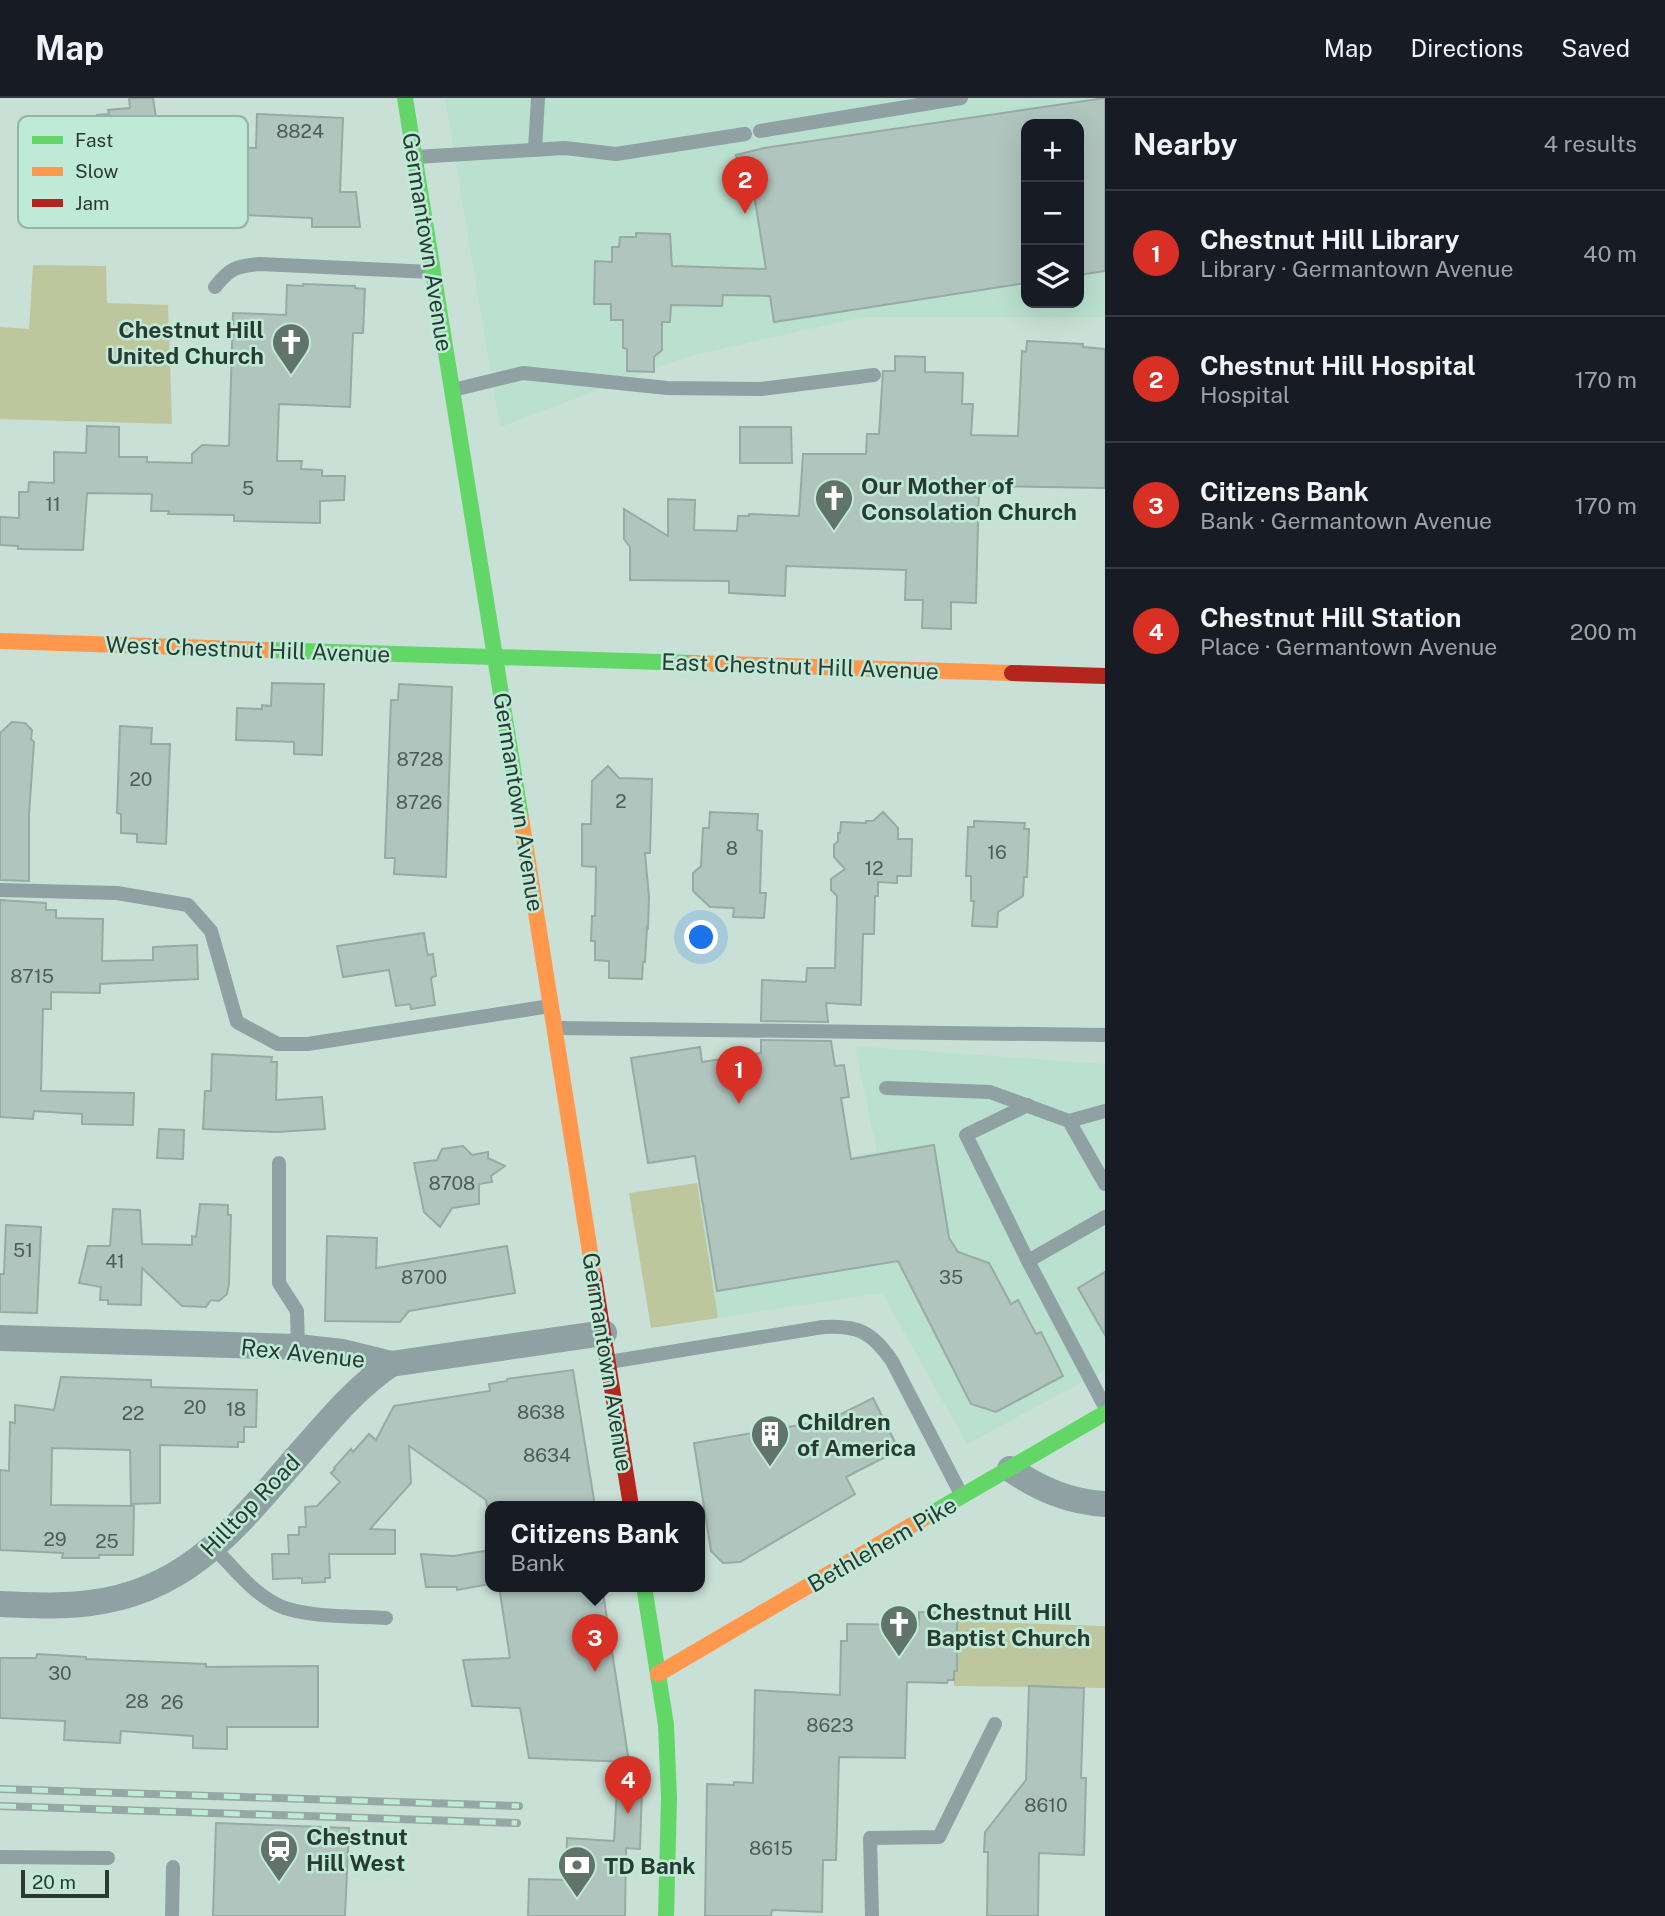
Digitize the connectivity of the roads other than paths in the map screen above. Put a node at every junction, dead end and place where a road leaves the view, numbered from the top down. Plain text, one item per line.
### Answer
1 (405, 98) edge
2 (538, 98) edge
3 (961, 98) edge
4 (535, 150) junction
5 (415, 157) junction
6 (433, 272) junction
7 (215, 287) dead end
8 (874, 375) dead end
9 (452, 390) junction
10 (0, 641) edge
11 (495, 657) junction
12 (1105, 676) edge
13 (0, 890) edge
14 (552, 1006) junction
15 (555, 1028) junction
16 (1105, 1035) edge
17 (887, 1088) dead end
18 (1028, 1105) junction
19 (1105, 1111) edge
20 (1069, 1121) junction
21 (279, 1163) dead end
22 (1105, 1184) edge
23 (1105, 1217) edge
24 (1028, 1261) junction
25 (604, 1332) junction
26 (0, 1338) edge
27 (298, 1347) junction
28 (608, 1363) junction
29 (391, 1364) junction
30 (1105, 1406) edge
31 (1105, 1413) edge
32 (1010, 1469) junction
33 (962, 1497) junction
34 (630, 1501) edge
35 (1105, 1504) edge
36 (215, 1548) junction
37 (645, 1592) edge
38 (0, 1604) edge
39 (386, 1618) dead end
40 (658, 1674) junction
41 (995, 1724) dead end
42 (0, 1857) edge
43 (108, 1858) dead end
44 (173, 1867) dead end
45 (172, 1916) edge
46 (666, 1916) edge
47 (872, 1916) edge

1 - 5 main road, Germantown Avenue
2 - 4 lane
3 - 4 lane
4 - 5 lane
5 - 6 main road, Germantown Avenue
6 - 7 lane
6 - 9 main road, Germantown Avenue
8 - 9 lane
9 - 11 main road, Germantown Avenue
10 - 11 main road, West Chestnut Hill Avenue
11 - 12 main road, East Chestnut Hill Avenue
11 - 14 main road, Germantown Avenue
13 - 14 lane
14 - 15 main road, Germantown Avenue
15 - 16 lane
15 - 25 main road, Germantown Avenue
17 - 18 lane
18 - 20 lane
18 - 24 lane
19 - 20 lane
20 - 22 lane
21 - 27 lane
23 - 24 lane
24 - 30 lane
25 - 28 main road, Germantown Avenue
25 - 29 street, Rex Avenue
26 - 27 street, Rex Avenue
27 - 29 street, Rex Avenue
28 - 33 lane
28 - 34 main road, Germantown Avenue
29 - 36 street, Hilltop Road
31 - 32 main road, Bethlehem Pike
32 - 33 main road, Bethlehem Pike
32 - 35 street
33 - 40 main road, Bethlehem Pike
36 - 38 street, Hilltop Road
36 - 39 lane
37 - 40 main road
40 - 46 main road
41 - 47 lane
42 - 43 lane
44 - 45 lane

